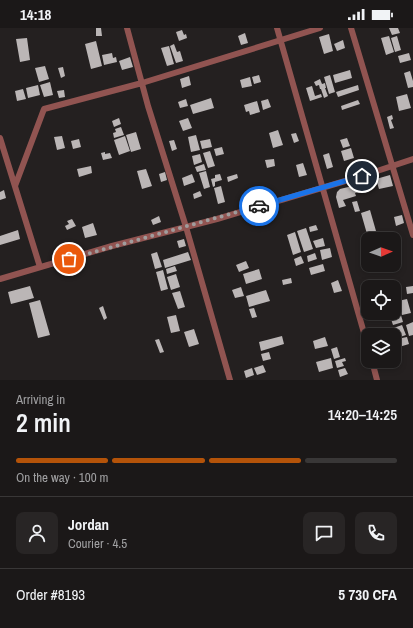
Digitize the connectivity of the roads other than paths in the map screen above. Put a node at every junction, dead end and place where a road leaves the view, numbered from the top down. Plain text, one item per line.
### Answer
1 (127, 28) edge
2 (277, 28) edge
3 (320, 28) edge
4 (351, 28) edge
5 (281, 40) junction
6 (142, 83) junction
7 (0, 138) edge
8 (413, 159) edge
9 (392, 166) junction
10 (15, 186) junction
11 (322, 188) junction
12 (186, 227) junction
13 (413, 235) edge
14 (40, 267) junction
15 (0, 279) edge
16 (363, 328) edge
17 (374, 368) edge
18 (230, 380) edge
19 (377, 380) edge

1 - 6 street
2 - 5 street
3 - 5 street
4 - 9 street
5 - 6 street
5 - 11 street
6 - 10 street
6 - 12 street
7 - 10 street
8 - 9 street
9 - 11 street
9 - 13 street
10 - 14 street
11 - 12 street
11 - 16 street
12 - 14 street
12 - 18 street
14 - 15 street
17 - 19 street

